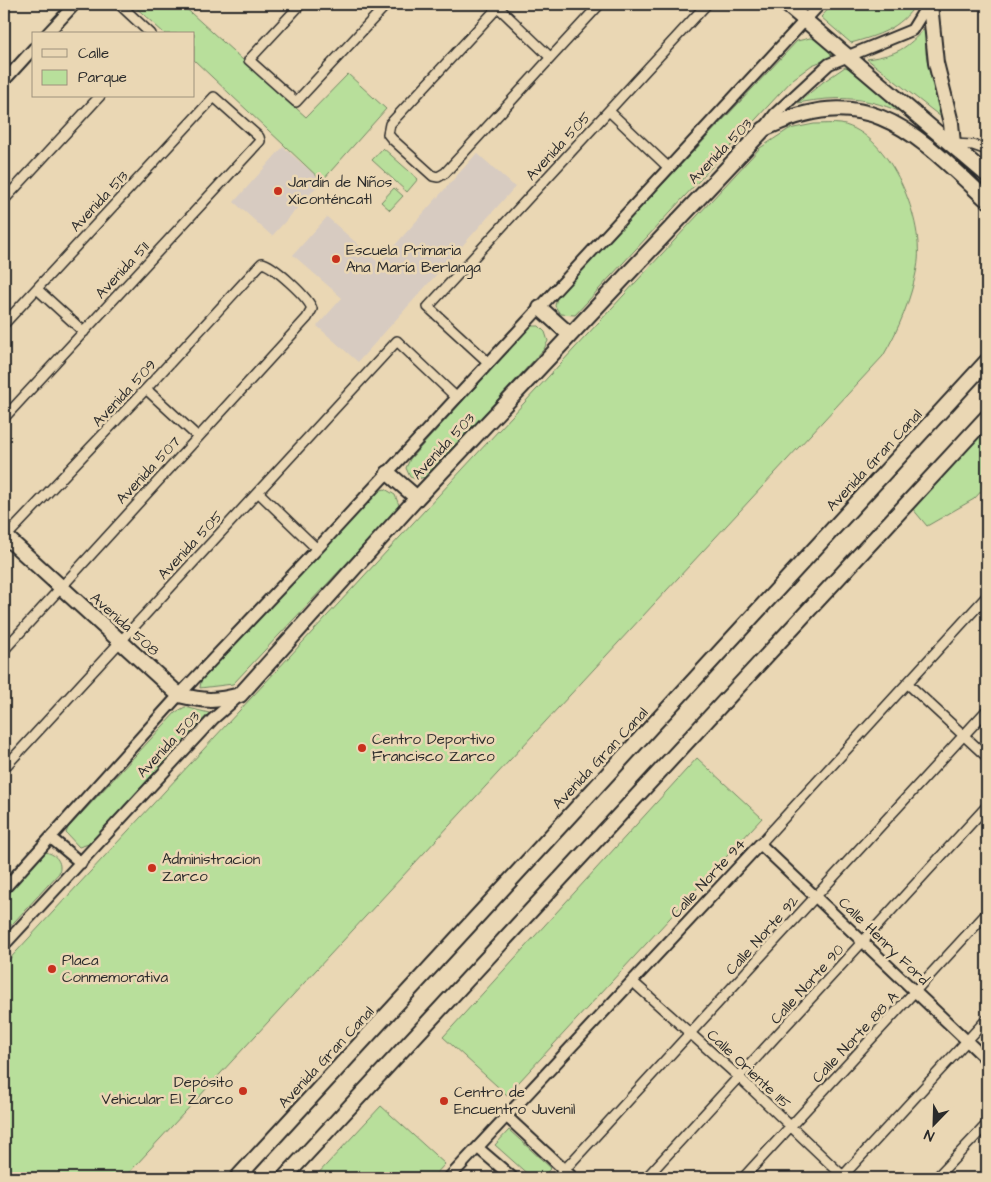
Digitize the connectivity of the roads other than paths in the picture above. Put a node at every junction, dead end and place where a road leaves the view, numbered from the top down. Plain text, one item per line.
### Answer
1 (75, 4) edge
2 (119, 4) edge
3 (301, 4) edge
4 (387, 4) edge
5 (600, 4) edge
6 (707, 4) edge
7 (786, 4) edge
8 (820, 4) edge
9 (929, 4) edge
10 (499, 5) edge
11 (804, 21) junction
12 (50, 32) edge
13 (150, 32) edge
14 (32, 50) edge
15 (845, 55) junction
16 (550, 56) junction
17 (4, 81) edge
18 (214, 97) joint
19 (98, 98) edge
20 (609, 111) junction
21 (764, 129) junction
22 (953, 144) junction
23 (987, 150) edge
24 (669, 168) junction
25 (987, 176) edge
26 (4, 200) edge
27 (987, 200) edge
28 (37, 288) junction
29 (540, 308) junction
30 (312, 309) joint
31 (4, 324) edge
32 (84, 332) junction
33 (569, 334) junction
34 (987, 361) edge
35 (489, 363) junction
36 (146, 390) junction
37 (457, 398) junction
38 (987, 417) edge
39 (4, 418) edge
40 (198, 437) junction
41 (388, 473) junction
42 (258, 492) junction
43 (417, 498) junction
44 (4, 537) edge
45 (317, 549) junction
46 (60, 587) junction
47 (987, 596) edge
48 (119, 642) junction
49 (4, 650) edge
50 (907, 683) junction
51 (179, 695) junction
52 (240, 695) junction
53 (987, 710) edge
54 (964, 735) junction
55 (987, 757) edge
56 (4, 768) edge
57 (987, 806) edge
58 (51, 838) junction
59 (760, 844) junction
60 (81, 863) junction
61 (6, 883) edge
62 (816, 896) junction
63 (987, 913) edge
64 (864, 941) junction
65 (4, 945) edge
66 (633, 982) junction
67 (915, 992) junction
68 (987, 1019) edge
69 (691, 1034) junction
70 (967, 1041) junction
71 (987, 1060) edge
72 (740, 1078) junction
73 (506, 1116) junction
74 (987, 1124) edge
75 (791, 1127) junction
76 (478, 1148) junction
77 (564, 1169) junction
78 (843, 1177) edge
79 (237, 1178) edge
80 (284, 1178) edge
81 (449, 1178) edge
82 (513, 1178) edge
83 (557, 1178) edge
84 (573, 1178) edge
85 (646, 1178) edge
86 (743, 1178) edge
87 (936, 1178) edge

1 - 12 street
2 - 13 street
3 - 4 street
5 - 16 street
6 - 20 street, Avenida 505
7 - 11 main road
8 - 11 street, Avenida 503
9 - 15 street, Avenida 503
9 - 22 main road
10 - 16 street
10 - 16 street
11 - 15 main road
11 - 24 street, Avenida 503
14 - 17 street
15 - 21 street, Avenida 503
15 - 22 main road
18 - 28 street, Avenida 513
18 - 32 street, Avenida 511
19 - 26 street
20 - 24 street
20 - 35 street, Avenida 505
21 - 27 main road
21 - 33 main road, Avenida 503
22 - 23 street
22 - 25 main road
24 - 29 street, Avenida 503
28 - 31 street, Avenida 513
28 - 32 street
29 - 33 main road
29 - 35 street, Avenida 503
30 - 36 street, Avenida 509
30 - 40 street, Avenida 507
32 - 39 street, Avenida 511
33 - 43 main road, Avenida 503
34 - 79 main road, Avenida Gran Canal
35 - 37 street, Avenida 503
36 - 40 street
36 - 44 street, Avenida 509
37 - 41 street, Avenida 503
37 - 42 street, Avenida 505
38 - 80 main road
40 - 46 street, Avenida 507
41 - 43 main road
41 - 45 street, Avenida 503
42 - 45 street
42 - 48 street, Avenida 505
43 - 52 main road, Avenida 503
44 - 46 main road, Avenida 508
45 - 51 street, Avenida 503
46 - 48 main road, Avenida 508
46 - 49 street, Avenida 507
47 - 50 street, Calle Norte 94
48 - 51 main road, Avenida 508
48 - 56 street, Avenida 505
50 - 54 street
50 - 59 street, Calle Norte 94
51 - 52 main road, Avenida 508
51 - 58 street, Avenida 503
52 - 60 street, Avenida 503
53 - 54 street, Calle Norte 92
54 - 55 street
54 - 62 street, Calle Norte 92
57 - 64 street, Calle Norte 90
58 - 60 street
58 - 61 street, Avenida 503
59 - 62 street, Calle Henry Ford
59 - 66 street, Calle Norte 94
60 - 65 street, Avenida 503
62 - 64 street, Calle Henry Ford
62 - 69 street, Calle Norte 92
63 - 67 street, Calle Norte 88 A
64 - 67 street, Calle Henry Ford
64 - 72 street, Calle Norte 90
66 - 69 street, Calle Oriente 115
66 - 73 street, Calle Norte 94
67 - 70 street, Calle Henry Ford
67 - 75 street, Calle Norte 88 A
68 - 70 street
69 - 72 street, Calle Oriente 115
69 - 77 street, Calle Norte 92
70 - 71 street, Calle Henry Ford
70 - 78 street
72 - 75 street, Calle Oriente 115
72 - 85 street, Calle Norte 90
73 - 76 street, Calle Norte 94
73 - 77 street
74 - 87 street
75 - 78 street, Calle Oriente 115
75 - 86 street, Calle Norte 88 A
76 - 81 street, Calle Norte 94
76 - 82 street
77 - 83 street, Calle Norte 92
77 - 84 street

